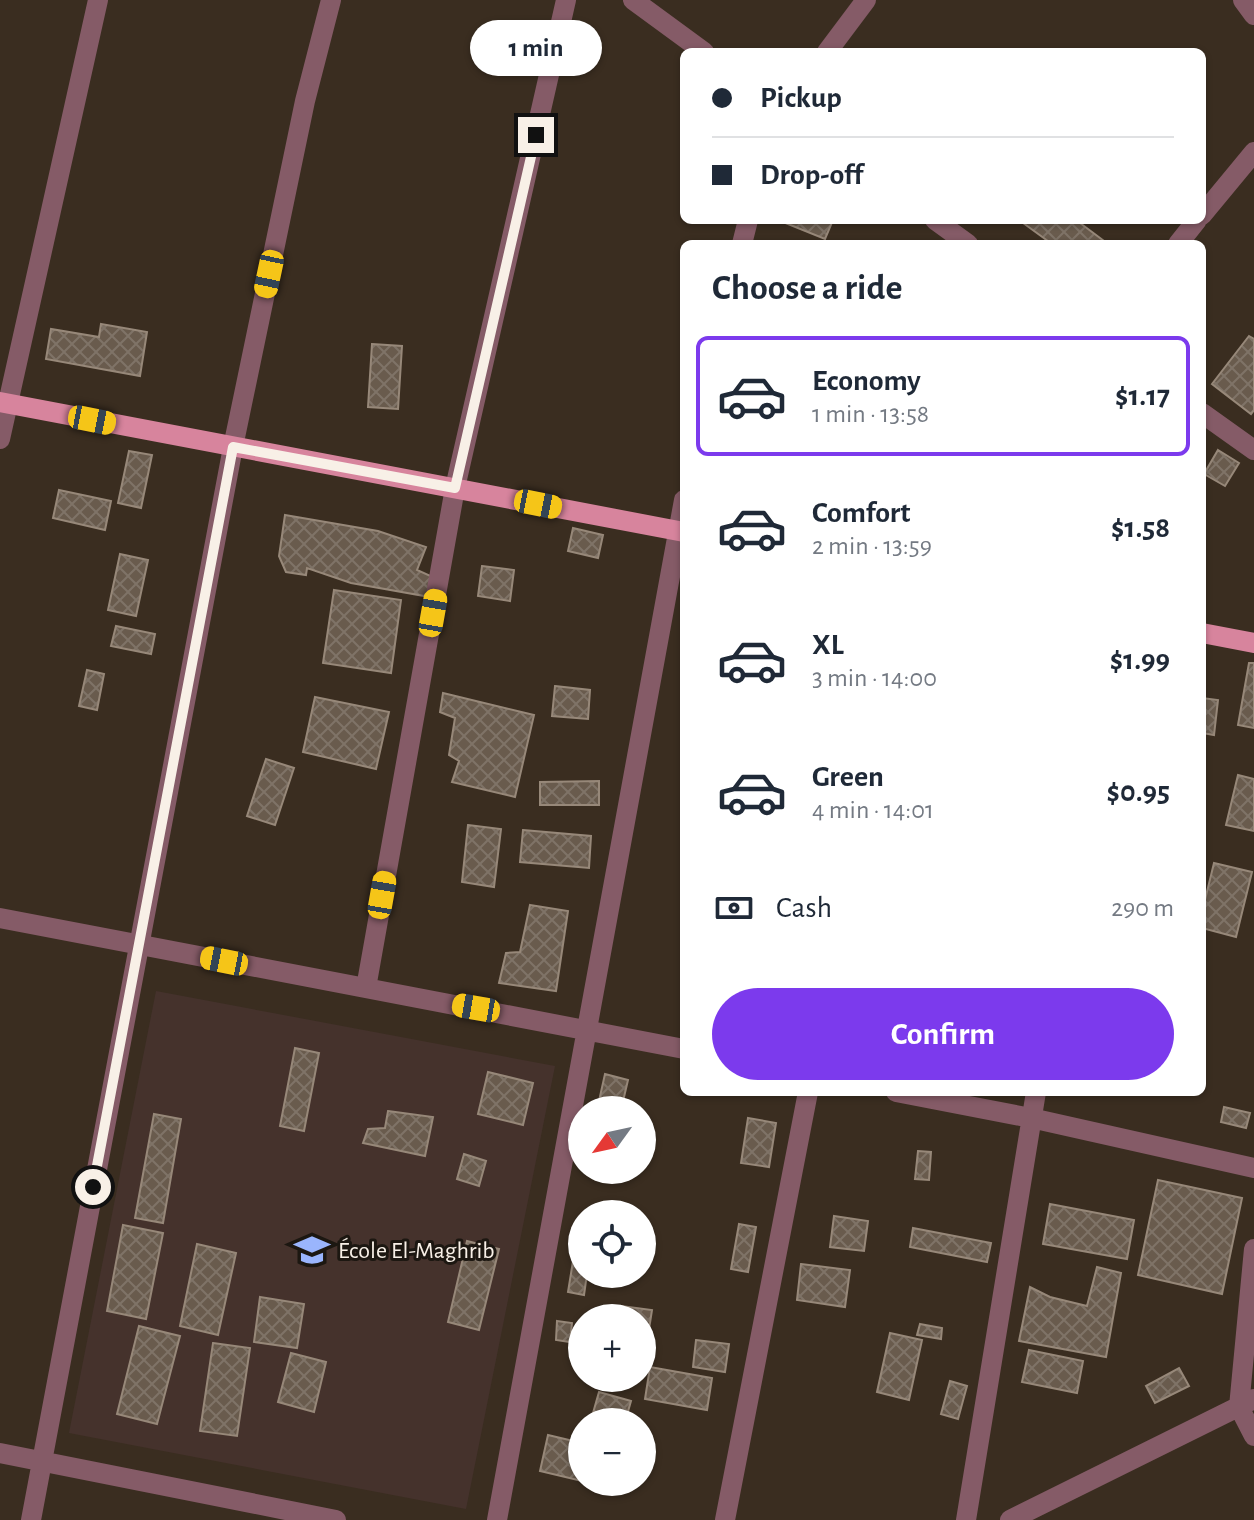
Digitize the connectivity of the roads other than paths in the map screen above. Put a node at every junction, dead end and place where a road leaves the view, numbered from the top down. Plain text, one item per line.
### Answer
1 (98, 0) edge
2 (331, 0) edge
3 (566, 0) edge
4 (633, 0) edge
5 (866, 0) edge
6 (1243, 0) edge
7 (1254, 15) edge
8 (699, 48) edge
9 (830, 48) edge
10 (1254, 152) edge
11 (1206, 210) edge
12 (940, 224) edge
13 (1194, 224) edge
14 (962, 240) edge
15 (1181, 240) edge
16 (3, 402) edge
17 (1206, 416) edge
18 (0, 439) edge
19 (233, 447) junction
20 (1254, 450) edge
21 (455, 488) junction
22 (680, 531) edge
23 (1206, 634) edge
24 (1254, 643) edge
25 (0, 918) edge
26 (138, 944) junction
27 (366, 988) junction
28 (587, 1028) junction
29 (680, 1048) edge
30 (807, 1096) edge
31 (917, 1096) edge
32 (1035, 1096) edge
33 (1031, 1118) junction
34 (1254, 1168) edge
35 (1254, 1249) edge
36 (1247, 1403) edge
37 (1254, 1436) edge
38 (0, 1453) edge
39 (43, 1460) junction
40 (262, 1513) edge
41 (1016, 1519) edge
42 (31, 1520) edge
43 (336, 1520) edge
44 (497, 1520) edge
45 (725, 1520) edge
46 (966, 1520) edge

1 - 16 street
2 - 19 street
3 - 21 street
4 - 8 street
5 - 9 street
6 - 7 street
10 - 11 street
12 - 14 street
13 - 15 street
16 - 18 street
16 - 19 main road
17 - 20 street
19 - 21 main road
19 - 26 street
21 - 22 main road
21 - 27 street
22 - 28 street
23 - 24 main road
25 - 26 street
26 - 27 street
26 - 39 street
27 - 28 street
28 - 29 street
28 - 44 street
30 - 45 street
31 - 33 street
32 - 33 street
33 - 34 street
33 - 46 street
35 - 36 street
36 - 37 street
36 - 41 street
38 - 39 street
39 - 40 street
39 - 42 street
40 - 43 street

